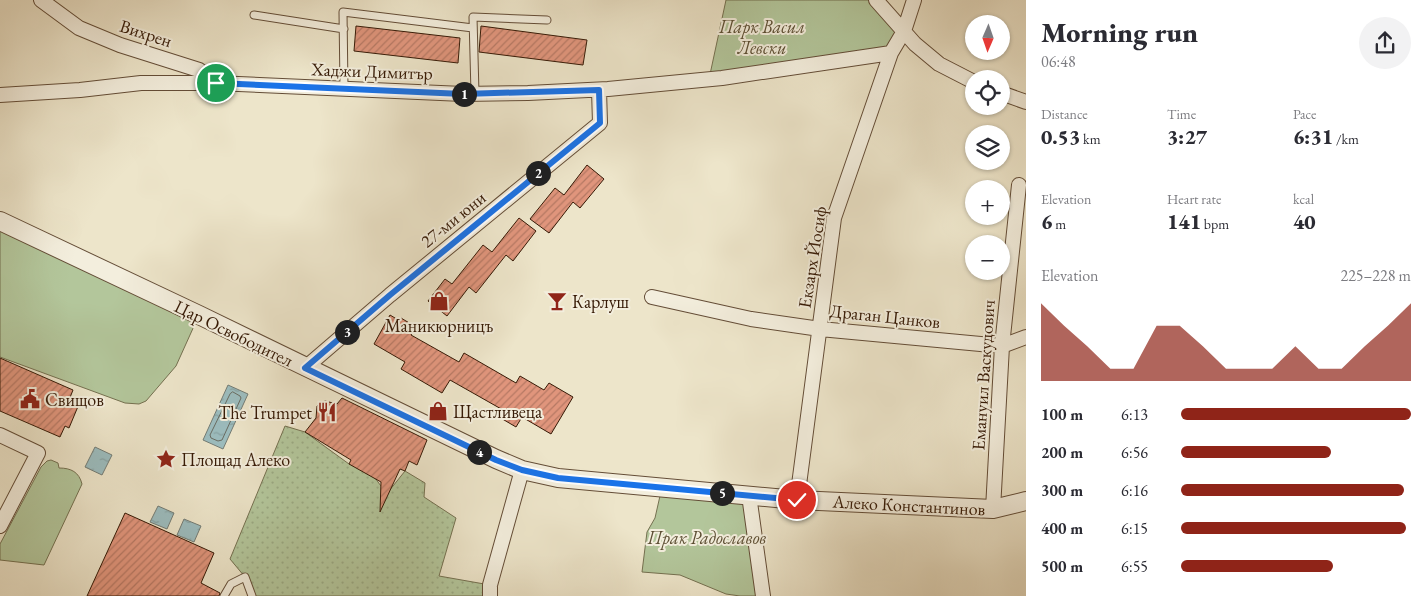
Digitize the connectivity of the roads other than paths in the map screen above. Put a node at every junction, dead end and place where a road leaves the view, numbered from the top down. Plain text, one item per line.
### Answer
1 (41, 0) edge
2 (876, 0) edge
3 (914, 0) edge
4 (254, 16) dead end
5 (546, 20) dead end
6 (474, 28) junction
7 (344, 29) junction
8 (904, 31) junction
9 (891, 54) junction
10 (965, 77) edge
11 (216, 83) junction
12 (344, 88) junction
13 (599, 90) junction
14 (475, 94) junction
15 (0, 95) edge
16 (1010, 96) edge
17 (1026, 102) edge
18 (1019, 185) dead end
19 (0, 221) edge
20 (652, 297) dead end
21 (820, 329) junction
22 (1026, 336) edge
23 (1002, 346) junction
24 (305, 368) junction
25 (0, 435) edge
26 (522, 470) junction
27 (748, 495) junction
28 (797, 500) junction
29 (1026, 501) edge
30 (993, 509) junction
31 (0, 526) edge
32 (224, 596) edge
33 (252, 596) edge
34 (490, 596) edge
35 (763, 596) edge

1 - 11 street, Вихрен
2 - 8 street
3 - 8 street, Екзарх Йосиф
4 - 7 lane
5 - 6 lane
6 - 7 lane
6 - 14 lane
7 - 12 lane
8 - 9 street, Екзарх Йосиф
8 - 10 street
9 - 13 street, Хаджи Димитър
9 - 21 street, Екзарх Йосиф
11 - 12 street, Хаджи Димитър
11 - 15 street, Хаджи Димитър
12 - 14 street, Хаджи Димитър
13 - 14 street, Хаджи Димитър
13 - 24 street, 27-ми юни
16 - 17 street
18 - 23 street, Емануил Васкудович
19 - 24 street, Цар Освободител
20 - 21 street, Драган Цанков
21 - 23 street, Драган Цанков
21 - 28 street, Екзарх Йосиф
22 - 23 street, Драган Цанков
23 - 30 street, Емануил Васкудович
24 - 26 street, Цар Освободител
25 - 31 street
26 - 27 street, Алеко Константинов
26 - 34 street
27 - 28 street, Алеко Константинов
27 - 35 street
28 - 30 street, Алеко Константинов
29 - 30 street, Алеко Константинов
32 - 33 lane

